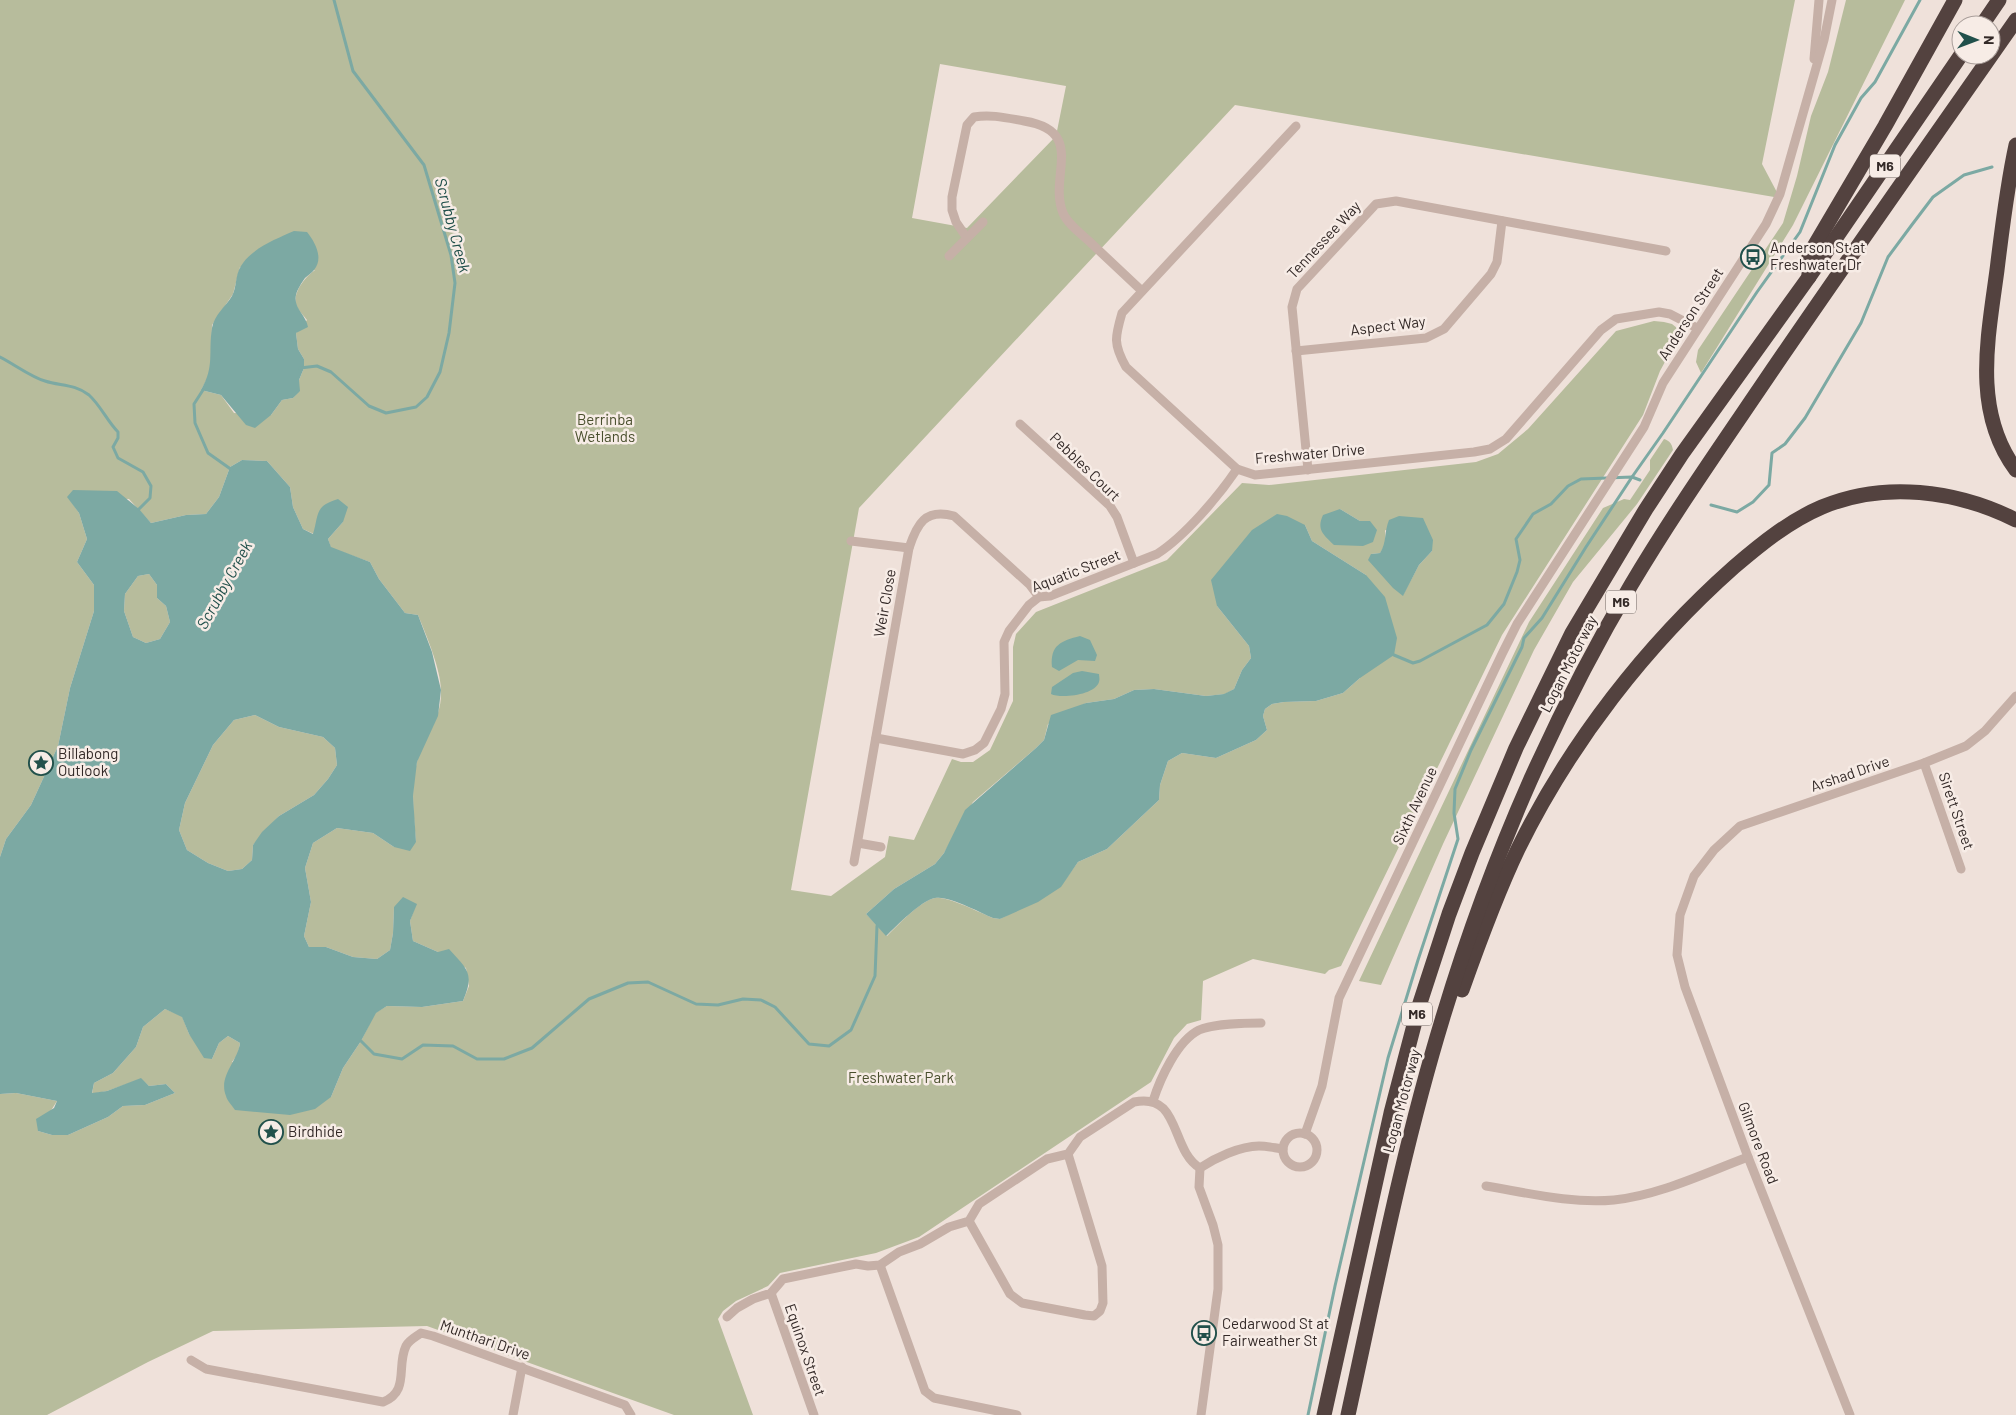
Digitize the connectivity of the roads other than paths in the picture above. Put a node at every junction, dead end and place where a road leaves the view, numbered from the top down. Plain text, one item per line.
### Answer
1 (1819, 0) edge
2 (1832, 0) edge
3 (1955, 0) edge
4 (1999, 0) edge
5 (1989, 15) edge
6 (2016, 20) edge
7 (1954, 65) edge
8 (1814, 72) junction
9 (1296, 126) dead end
10 (2016, 145) edge
11 (1502, 221) junction
12 (983, 222) dead end
13 (967, 238) junction
14 (1666, 251) dead end
15 (950, 256) dead end
16 (1809, 277) junction
17 (1142, 291) junction
18 (1697, 328) junction
19 (1296, 351) junction
20 (1020, 424) dead end
21 (1237, 469) junction
22 (1308, 470) junction
23 (2016, 470) edge
24 (1592, 508) joint
25 (2016, 520) edge
26 (851, 541) dead end
27 (909, 548) junction
28 (1134, 563) junction
29 (1038, 597) junction
30 (2016, 696) edge
31 (876, 738) junction
32 (1924, 763) junction
33 (858, 843) junction
34 (880, 847) dead end
35 (854, 862) dead end
36 (1961, 869) dead end
37 (1694, 876) joint
38 (1261, 1023) dead end
39 (1428, 1071) junction
40 (1153, 1101) junction
41 (1305, 1134) junction
42 (1283, 1149) junction
43 (1068, 1154) junction
44 (1748, 1157) junction
45 (1200, 1168) junction
46 (1486, 1186) dead end
47 (969, 1221) junction
48 (880, 1265) junction
49 (771, 1293) junction
50 (727, 1317) dead end
51 (191, 1360) dead end
52 (522, 1367) junction
53 (513, 1415) edge
54 (631, 1415) edge
55 (814, 1415) edge
56 (1017, 1415) edge
57 (1201, 1415) edge
58 (1324, 1415) edge
59 (1348, 1415) edge
60 (1850, 1415) edge

1 - 8 street, Anderson Street
2 - 8 street, Anderson Street
3 - 16 highway
4 - 5 highway
6 - 39 highway, Logan Motorway / M6
7 - 16 highway, Logan Motorway / M6
8 - 18 street, Anderson Street
9 - 17 street, Freshwater Drive
10 - 23 highway
11 - 14 street, Tennessee Way
11 - 19 street, Aspect Way
11 - 19 street, Tennessee Way
12 - 13 street
13 - 15 street
13 - 17 street
16 - 58 highway, Logan Motorway / M6
17 - 21 street, Freshwater Drive
18 - 22 street, Freshwater Drive
18 - 24 street, Anderson Street
19 - 22 street, Tennessee Way
20 - 28 street, Pebbles Court
21 - 22 street, Freshwater Drive
21 - 28 street, Aquatic Street
24 - 41 street, Sixth Avenue
25 - 39 highway
26 - 27 street
27 - 29 street, Weir Close
27 - 31 street, Weir Close
28 - 29 street, Aquatic Street
29 - 31 street, Aquatic Street
30 - 32 street, Arshad Drive
31 - 33 street, Weir Close
32 - 36 street, Sirett Street
32 - 37 street, Arshad Drive
33 - 34 street
33 - 35 street, Weir Close
37 - 44 street, Gilmore Road
38 - 40 street
39 - 59 highway, Logan Motorway / M6
40 - 43 street
40 - 45 street
41 - 42 street
41 - 42 street
42 - 45 street
43 - 47 street
43 - 47 street
44 - 46 street
44 - 60 street, Gilmore Road
45 - 57 street
47 - 48 street
48 - 49 street
48 - 56 street
49 - 50 street
49 - 55 street, Equinox Street
51 - 52 street, Munthari Drive
52 - 53 street
52 - 54 street, Munthari Drive

